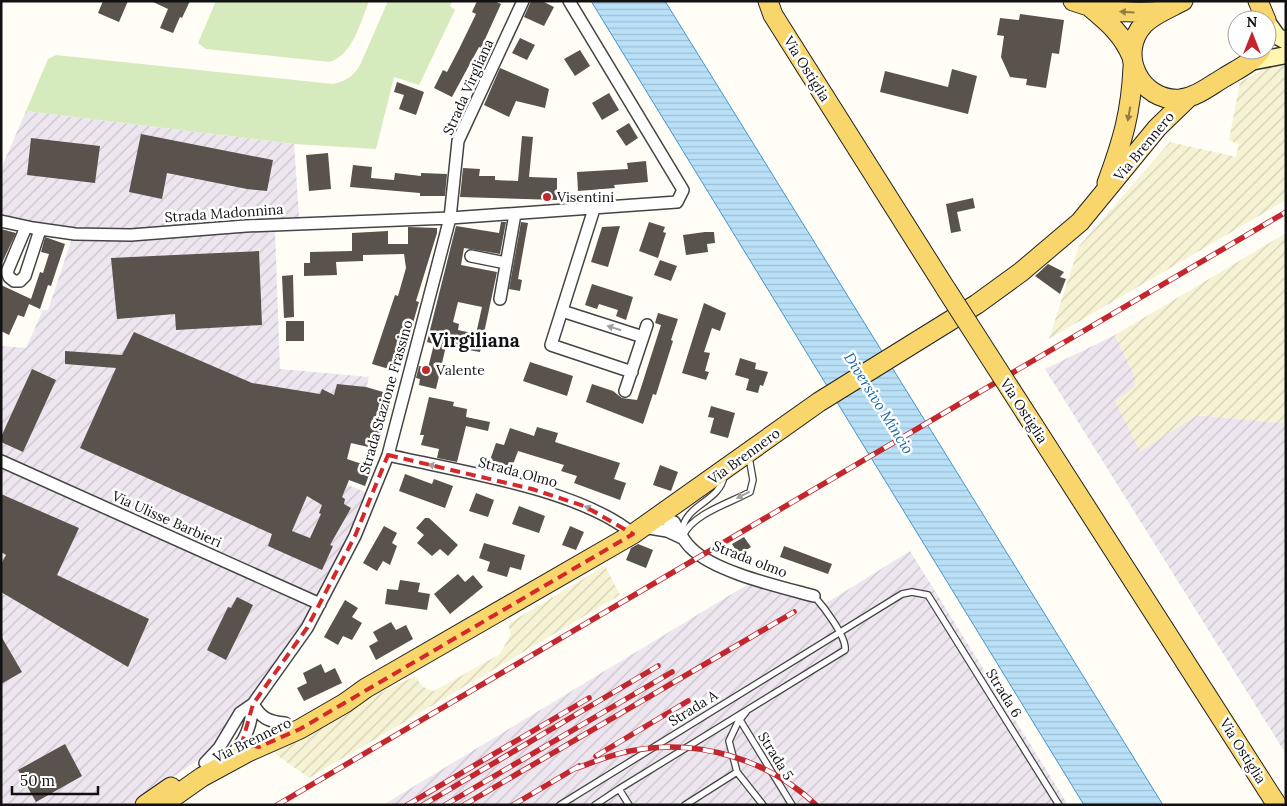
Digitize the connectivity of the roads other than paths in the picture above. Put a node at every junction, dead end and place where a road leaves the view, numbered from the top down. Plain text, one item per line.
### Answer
1 (523, 1) edge
2 (569, 1) edge
3 (757, 1) edge
4 (1183, 1) edge
5 (1082, 4) edge
6 (770, 8) edge
7 (1164, 11) junction
8 (1249, 60) edge
9 (1132, 61) junction
10 (1189, 97) junction
11 (1102, 196) junction
12 (594, 208) junction
13 (515, 214) junction
14 (450, 218) junction
15 (1, 221) edge
16 (26, 227) junction
17 (40, 230) junction
18 (471, 256) dead end
19 (506, 263) junction
20 (500, 299) dead end
21 (562, 311) junction
22 (647, 325) dead end
23 (643, 338) junction
24 (632, 372) junction
25 (625, 392) dead end
26 (750, 452) junction
27 (388, 456) junction
28 (1, 461) edge
29 (726, 470) junction
30 (645, 526) junction
31 (682, 538) junction
32 (928, 595) joint
33 (814, 596) joint
34 (320, 604) junction
35 (838, 632) junction
36 (366, 688) junction
37 (253, 704) junction
38 (752, 707) junction
39 (740, 720) junction
40 (235, 721) junction
41 (285, 723) junction
42 (251, 745) junction
43 (205, 763) junction
44 (737, 772) junction
45 (619, 789) junction
46 (145, 805) edge
47 (160, 805) edge
48 (560, 805) edge
49 (595, 805) edge
50 (629, 805) edge
51 (685, 805) edge
52 (763, 805) edge
53 (792, 805) edge
54 (1059, 805) edge
55 (1277, 805) edge

1 - 14 street, Strada Virgliana
2 - 12 street, Strada Madonnina
3 - 6 main road, Via Ostiglia
4 - 7 main road, Via Brennero
7 -> 5 main road
5 - 9 main road
6 - 55 main road, Via Ostiglia, bridge
7 - 9 main road, Via Brennero
8 - 10 main road, Via Brennero
9 - 10 main road
9 -> 11 main road, Via Brennero
10 - 11 main road, Via Brennero
11 - 26 main road, Via Brennero
12 - 13 street, Strada Madonnina
12 - 21 street
13 - 14 street, Strada Madonnina
13 - 19 street
14 - 17 street, Strada Madonnina
14 - 27 street, Strada Stazione Frassino
15 - 16 street, Strada Madonnina
16 - 17 street, Strada Madonnina
16 - 17 street
18 - 19 street
19 - 20 street
23 -> 21 street
21 - 24 street
22 - 23 street
23 - 24 street
24 - 25 street
26 - 29 main road, Via Brennero
26 -> 31 lane
30 -> 27 street, Strada Olmo
27 - 34 street, Strada Stazione Frassino
28 - 34 street, Via Ulisse Barbieri
29 - 30 main road, Via Brennero
29 - 31 lane
30 - 31 street, Strada olmo
30 - 31 street, Strada olmo
30 - 36 main road, Via Brennero
31 - 33 street, Strada olmo
32 - 35 lane, Strada A
32 - 54 lane, Strada 6
33 - 35 lane
34 - 37 street, Strada Stazione Frassino
35 - 38 lane
35 - 48 lane, Strada A
36 - 41 main road, Via Brennero
36 - 42 main road, Via Brennero
37 - 40 street, Strada Stazione Frassino
37 - 41 street
37 - 42 street
38 - 39 lane
38 - 45 lane
39 - 44 lane
39 - 53 lane, Strada 5
40 - 42 street
40 - 43 street, Strada Stazione Frassino
41 - 42 main road, Via Brennero
42 - 43 main road, Via Brennero
42 - 47 main road, Via Brennero
43 - 46 main road, Via Brennero
44 - 51 lane
44 - 52 lane
45 - 49 lane
45 - 50 lane

